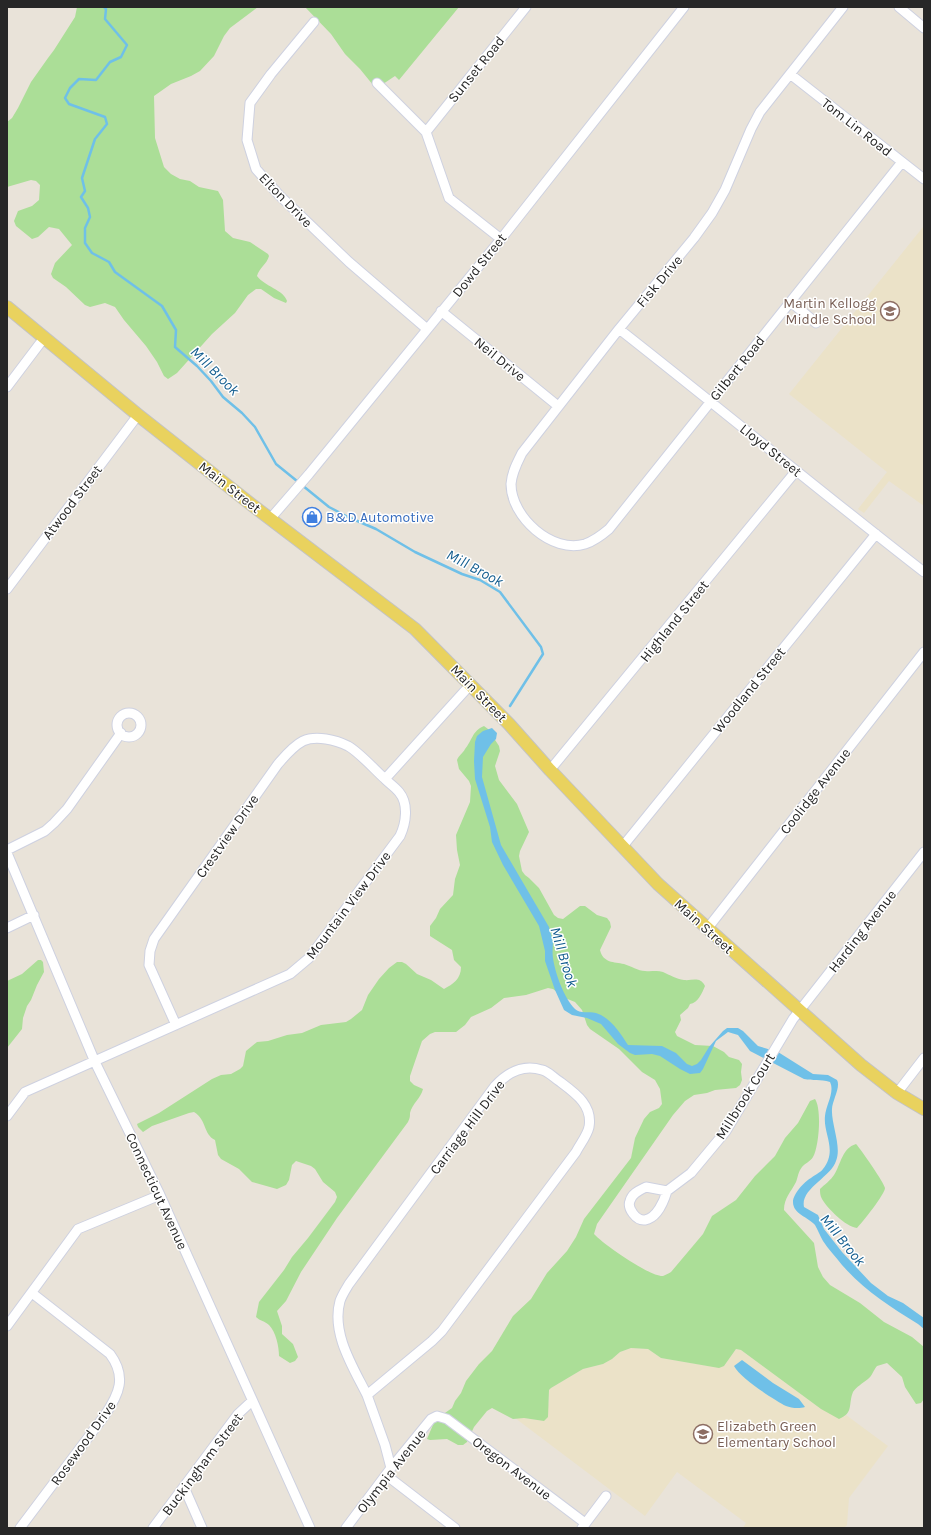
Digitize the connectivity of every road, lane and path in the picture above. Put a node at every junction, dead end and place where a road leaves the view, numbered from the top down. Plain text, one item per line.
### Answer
1 (526, 7) edge
2 (684, 7) edge
3 (843, 7) edge
4 (899, 7) edge
5 (314, 22) dead end
6 (924, 28) edge
7 (790, 74) junction
8 (377, 83) dead end
9 (426, 132) junction
10 (902, 162) junction
11 (924, 179) edge
12 (501, 239) junction
13 (791, 302) junction
14 (7, 307) edge
15 (441, 312) junction
16 (816, 323) dead end
17 (619, 328) junction
18 (427, 329) junction
19 (44, 338) junction
20 (7, 387) edge
21 (711, 400) junction
22 (558, 406) junction
23 (138, 416) junction
24 (796, 471) junction
25 (270, 519) junction
26 (876, 534) junction
27 (556, 543) joint
28 (924, 572) edge
29 (7, 589) edge
30 (924, 652) edge
31 (471, 684) junction
32 (121, 734) dead end
33 (550, 770) junction
34 (385, 779) junction
35 (623, 846) junction
36 (7, 850) edge
37 (924, 852) edge
38 (7, 853) edge
39 (34, 916) junction
40 (7, 928) edge
41 (707, 929) junction
42 (799, 1010) junction
43 (176, 1025) junction
44 (924, 1058) edge
45 (95, 1062) junction
46 (897, 1092) junction
47 (924, 1109) edge
48 (7, 1116) edge
49 (667, 1191) dead end
50 (160, 1195) junction
51 (32, 1293) junction
52 (7, 1326) edge
53 (367, 1395) junction
54 (252, 1401) junction
55 (437, 1416) joint
56 (389, 1472) junction
57 (184, 1487) junction
58 (606, 1496) dead end
59 (583, 1526) edge
60 (20, 1528) edge
61 (154, 1528) edge
62 (202, 1528) edge
63 (310, 1528) edge
64 (346, 1528) edge
65 (455, 1528) edge

1 - 9 street, Sunset Road
2 - 12 street, Dowd Street
3 - 7 street, Fisk Drive
4 - 6 street
5 - 18 street, Elton Drive
7 - 10 street, Tom Lin Road
7 - 17 street, Fisk Drive
8 - 9 street
9 - 12 street
10 - 11 street, Tom Lin Road
10 - 13 street, Gilbert Road
12 - 15 street, Dowd Street
13 - 16 street
13 - 21 street, Gilbert Road
14 - 19 main road, Main Street
15 - 18 street, Dowd Street
15 - 22 street, Neil Drive
17 - 21 street, Lloyd Street
17 - 22 street, Fisk Drive
18 - 25 street, Dowd Street
19 - 20 street
19 - 23 main road, Main Street
21 - 24 street, Lloyd Street
21 - 27 street, Gilbert Road
22 - 27 street, Fisk Drive
23 - 25 main road, Main Street
23 - 29 street, Atwood Street
24 - 26 street, Lloyd Street
24 - 33 street, Highland Street
25 - 31 main road, Main Street
26 - 28 street, Lloyd Street
26 - 35 street, Woodland Street
30 - 41 street, Coolidge Avenue
31 - 33 main road, Main Street
31 - 34 street
32 - 36 street
33 - 35 main road, Main Street
34 - 43 street, Mountain View Drive
34 - 43 street, Crestview Drive
35 - 41 main road, Main Street
37 - 42 street, Harding Avenue
38 - 39 street, Connecticut Avenue
39 - 40 street
39 - 45 street, Connecticut Avenue
41 - 42 main road, Main Street
42 - 46 main road, Main Street
42 - 49 street, Millbrook Court
43 - 45 street, Mountain View Drive
44 - 46 street
45 - 48 street, Mountain View Drive
45 - 50 street, Connecticut Avenue
46 - 47 main road, Main Street
50 - 51 street
50 - 54 street, Connecticut Avenue
51 - 52 street
51 - 60 street, Rosewood Drive
53 - 53 street, Carriage Hill Drive
53 - 56 street, Carriage Hill Drive
54 - 57 street, Buckingham Street
54 - 63 street, Connecticut Avenue
55 - 56 street, Olympia Avenue
55 - 59 street, Oregon Avenue
56 - 64 street, Olympia Avenue
56 - 65 street
57 - 61 street, Buckingham Street
57 - 62 street
58 - 59 street

